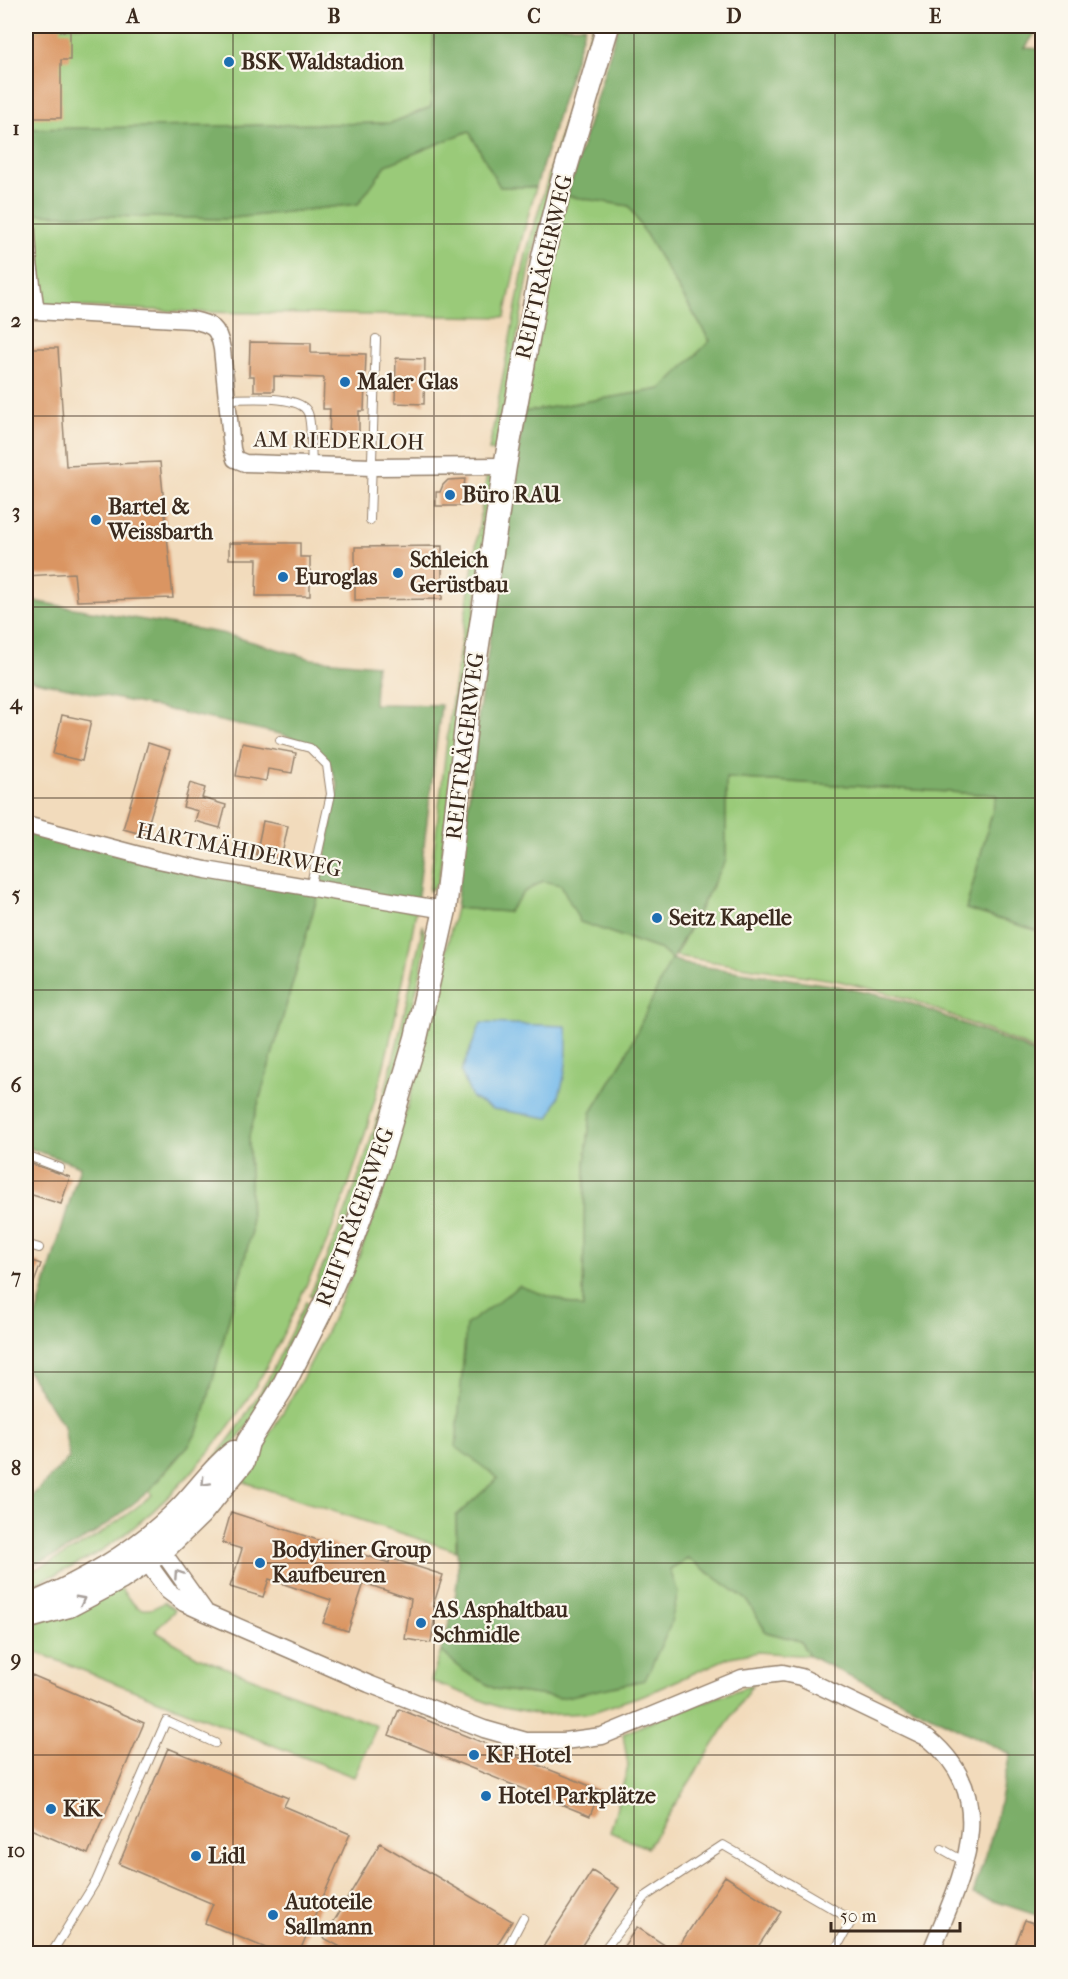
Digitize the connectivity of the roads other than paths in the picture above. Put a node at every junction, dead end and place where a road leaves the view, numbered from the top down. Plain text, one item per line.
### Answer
1 (608, 26) edge
2 (26, 218) edge
3 (31, 311) edge
4 (376, 339) dead end
5 (227, 399) junction
6 (312, 465) junction
7 (505, 466) junction
8 (372, 467) junction
9 (370, 520) dead end
10 (280, 740) dead end
11 (26, 825) edge
12 (310, 888) junction
13 (445, 910) junction
14 (26, 1155) edge
15 (60, 1168) dead end
16 (26, 1244) edge
17 (39, 1248) dead end
18 (151, 1552) junction
19 (26, 1607) edge
20 (26, 1618) edge
21 (215, 1743) dead end
22 (942, 1849) dead end
23 (966, 1862) junction
24 (523, 1918) dead end
25 (51, 1953) edge
26 (504, 1953) edge
27 (602, 1953) edge
28 (833, 1953) edge
29 (930, 1953) edge

1 - 7 street, REIFTRÄGERWEG
2 - 3 street, AM RIEDERLOH
3 - 5 street, AM RIEDERLOH
4 - 8 lane
5 - 6 street, AM RIEDERLOH
5 - 6 lane
6 - 8 street, AM RIEDERLOH
7 - 8 street, AM RIEDERLOH
7 - 13 street, REIFTRÄGERWEG
8 - 9 lane
10 - 12 lane
11 - 12 street, HARTMÄHDERWEG
12 - 13 street, HARTMÄHDERWEG
13 - 18 street, REIFTRÄGERWEG
14 - 15 lane
16 - 17 lane
18 - 19 street, REIFTRÄGERWEG
20 -> 18 street, REIFTRÄGERWEG
18 - 23 street
21 - 25 lane
22 - 23 lane
23 - 29 street
24 - 26 lane
27 - 28 lane

